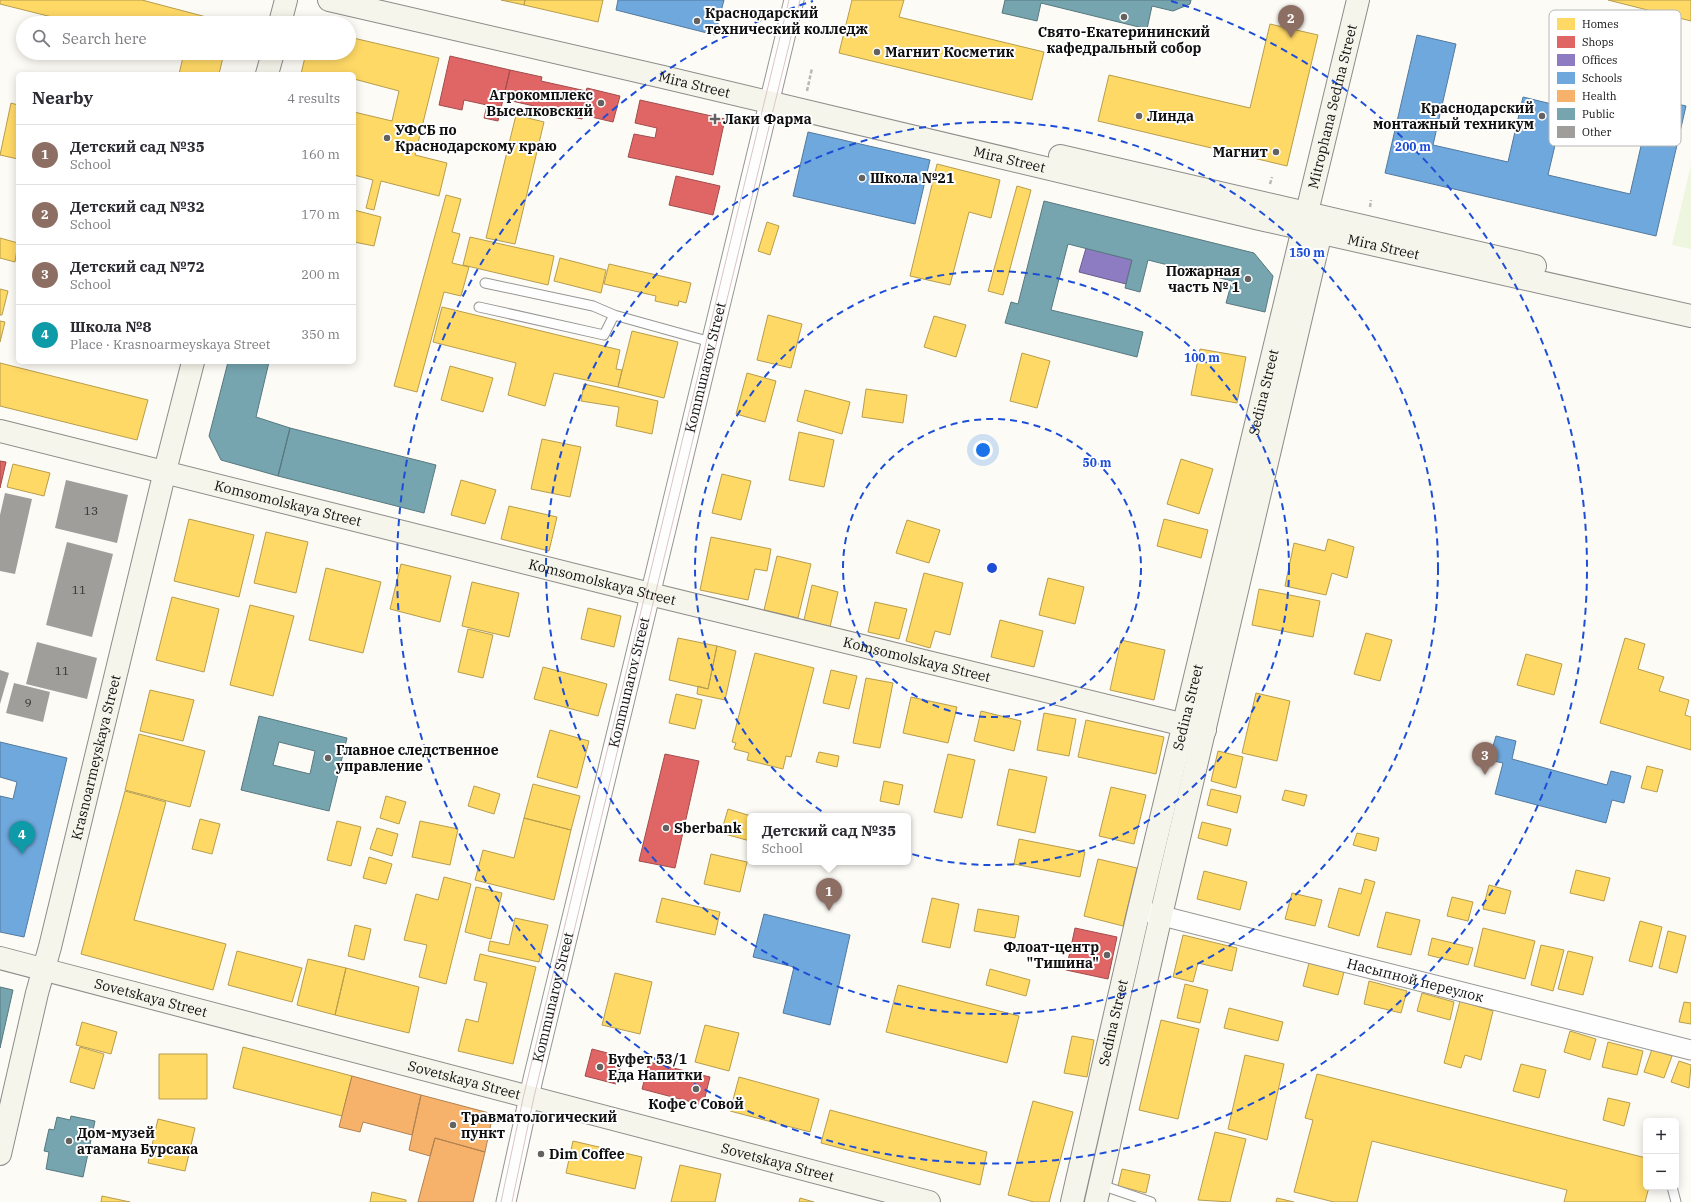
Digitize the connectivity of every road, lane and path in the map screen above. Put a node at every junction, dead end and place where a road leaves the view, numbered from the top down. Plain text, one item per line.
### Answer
1 (286, 0) edge
2 (329, 0) edge
3 (391, 0) edge
4 (794, 0) edge
5 (1358, 0) edge
6 (282, 16) edge
7 (271, 60) edge
8 (268, 72) edge
9 (771, 95) junction
10 (1313, 223) junction
11 (485, 283) dead end
12 (1691, 302) edge
13 (479, 307) dead end
14 (614, 315) junction
15 (1691, 316) edge
16 (711, 342) junction
17 (192, 364) edge
18 (0, 431) edge
19 (165, 471) junction
20 (650, 593) junction
21 (1195, 727) junction
22 (1140, 910) junction
23 (1161, 914) junction
24 (0, 958) edge
25 (44, 968) junction
26 (1691, 1050) edge
27 (530, 1096) junction
28 (0, 1154) edge
29 (1673, 1190) edge
30 (1098, 1193) edge
31 (506, 1202) edge
32 (929, 1202) edge
33 (1072, 1202) edge
34 (1151, 1202) edge
35 (1676, 1202) edge

1 - 6 street
2 - 9 street, Mira Street
3 - 9 street, Mira Street
4 - 9 street, Kommunarov Street
5 - 10 street, Mitrophana Sedina Street
7 - 8 street
9 - 10 street, Mira Street
9 - 16 street, Kommunarov Street
10 - 12 street, Mira Street
10 - 15 street, Mira Street
10 - 21 street, Sedina Street
11 - 14 lane
13 - 14 lane
14 - 16 lane
16 - 20 street, Kommunarov Street
17 - 19 street, Krasnoarmeyskaya Street
18 - 19 street, Komsomolskaya Street
19 - 20 street, Komsomolskaya Street
19 - 25 street, Krasnoarmeyskaya Street
20 - 21 street, Komsomolskaya Street
20 - 27 street, Kommunarov Street
21 - 22 street, Sedina Street
21 - 23 street, Sedina Street
22 - 23 street, Насыпной переулок
22 - 33 street, Sedina Street
23 - 26 street, Насыпной переулок
23 - 30 street, Sedina Street
24 - 25 street, Sovetskaya Street
25 - 27 street, Sovetskaya Street
25 - 28 street, Krasnoarmeyskaya Street
27 - 31 street, Kommunarov Street
27 - 32 street, Sovetskaya Street
29 - 35 lane
30 - 34 lane

